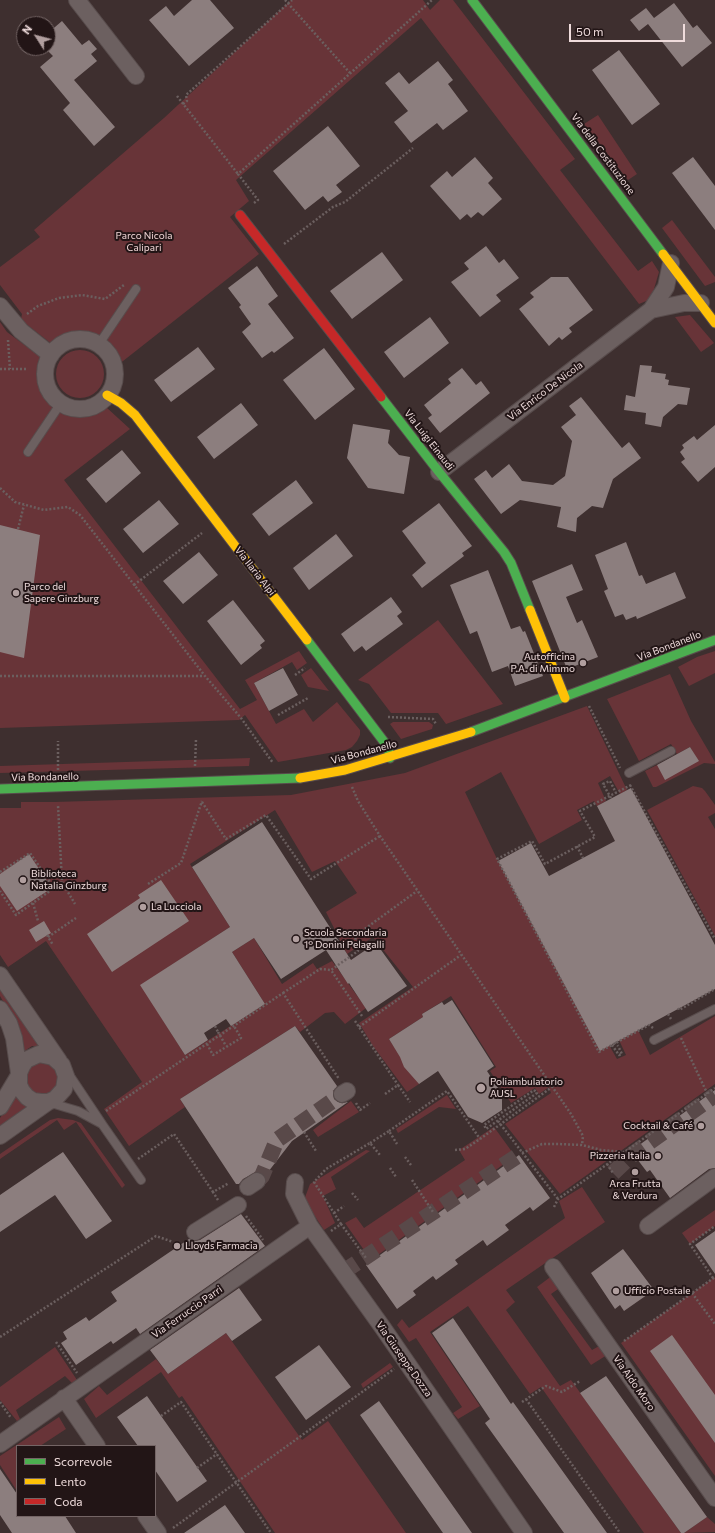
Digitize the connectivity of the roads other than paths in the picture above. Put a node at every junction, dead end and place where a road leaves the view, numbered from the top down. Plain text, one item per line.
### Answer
1 (78, 0) edge
2 (472, 0) edge
3 (136, 76) dead end
4 (240, 215) road end
5 (671, 263) junction
6 (136, 289) dead end
7 (701, 304) junction
8 (0, 306) edge
9 (651, 310) junction
10 (715, 323) edge
11 (99, 344) junction
12 (51, 355) junction
13 (107, 395) junction
14 (61, 403) junction
15 (28, 452) dead end
16 (439, 472) junction
17 (715, 640) edge
18 (565, 698) junction
19 (671, 751) dead end
20 (390, 758) junction
21 (629, 773) dead end
22 (0, 789) edge
23 (0, 975) edge
24 (0, 1009) edge
25 (715, 1009) edge
26 (654, 1040) dead end
27 (62, 1065) junction
28 (19, 1075) junction
29 (48, 1102) junction
30 (0, 1107) edge
31 (102, 1124) junction
32 (0, 1136) edge
33 (715, 1177) edge
34 (141, 1180) dead end
35 (295, 1182) dead end
36 (238, 1205) road end
37 (310, 1226) junction
38 (648, 1226) dead end
39 (195, 1232) dead end
40 (553, 1267) dead end
41 (64, 1398) junction
42 (0, 1444) edge
43 (96, 1445) edge
44 (715, 1498) edge
45 (147, 1517) edge
46 (164, 1531) edge
47 (524, 1533) edge

1 - 3 street
2 - 5 street, Via della Costituzione
4 - 16 street, Via Luigi Einaudi
5 - 7 street, Via della Costituzione
5 - 9 street, Via Enrico De Nicola
6 - 11 lane
7 - 9 street, Via Enrico De Nicola
7 - 10 street, Via della Costituzione
8 - 12 street
9 - 16 street, Via Enrico De Nicola
11 - 12 street
11 - 13 street
12 - 14 street
13 - 14 street
13 - 20 street, Via Ilaria Alpi
14 - 15 lane
16 - 18 street, Via Luigi Einaudi
17 - 18 street, Via Bondanello
18 - 20 street, Via Bondanello
19 - 21 lane
20 - 22 street, Via Bondanello
23 - 27 street
24 - 28 street
25 - 26 lane
27 - 28 street
27 - 29 street
27 - 31 lane
28 - 29 street
28 - 30 street
29 - 31 lane
29 - 32 street
31 - 34 lane
33 - 38 street
35 - 37 street, Via Giuseppe Dozza
36 - 39 street
37 - 41 street, Via Ferruccio Parri
37 - 47 street, Via Giuseppe Dozza
40 - 44 street, Via Aldo Moro
41 - 42 street, Via Ferruccio Parri
41 - 43 street
45 - 46 street

